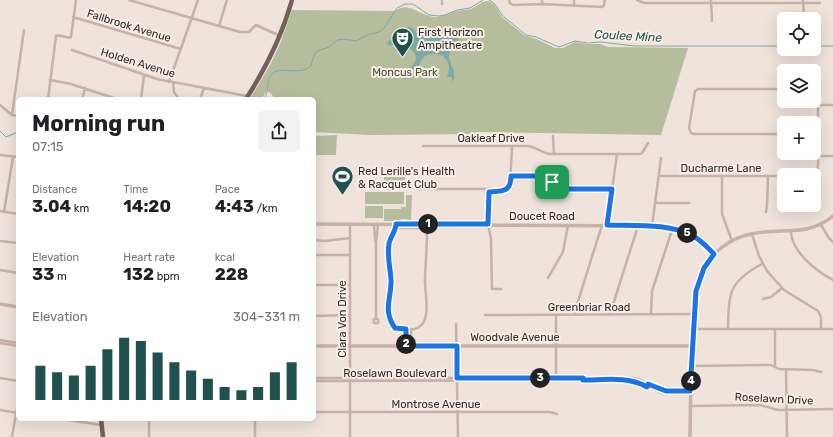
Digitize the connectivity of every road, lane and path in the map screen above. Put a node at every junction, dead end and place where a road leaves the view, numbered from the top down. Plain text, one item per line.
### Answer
1 (76, 0) edge
2 (128, 0) edge
3 (198, 0) edge
4 (227, 0) edge
5 (292, 0) edge
6 (442, 0) edge
7 (542, 0) edge
8 (574, 0) edge
9 (604, 0) edge
10 (637, 0) edge
11 (510, 2) edge
12 (668, 2) edge
13 (711, 2) edge
14 (803, 2) edge
15 (820, 3) dead end
16 (442, 4) dead end
17 (542, 4) junction
18 (574, 6) junction
19 (804, 12) edge
20 (74, 17) junction
21 (192, 18) junction
22 (712, 21) dead end
23 (219, 26) junction
24 (24, 30) dead end
25 (280, 36) junction
26 (181, 49) junction
27 (72, 50) dead end
28 (144, 75) junction
29 (50, 80) junction
30 (169, 82) junction
31 (173, 82) junction
32 (85, 88) junction
33 (204, 88) junction
34 (777, 89) edge
35 (48, 97) edge
36 (83, 97) edge
37 (111, 97) edge
38 (141, 97) edge
39 (178, 97) edge
40 (201, 97) edge
41 (242, 97) edge
42 (247, 97) edge
43 (0, 105) edge
44 (821, 105) edge
45 (833, 105) edge
46 (12, 115) junction
47 (16, 116) edge
48 (777, 134) edge
49 (554, 136) dead end
50 (648, 143) dead end
51 (423, 146) dead end
52 (512, 146) junction
53 (554, 154) junction
54 (617, 154) junction
55 (0, 155) edge
56 (821, 156) edge
57 (833, 156) edge
58 (13, 157) joint
59 (661, 158) dead end
60 (511, 176) junction
61 (659, 176) junction
62 (722, 176) junction
63 (768, 176) junction
64 (777, 176) edge
65 (418, 188) dead end
66 (612, 189) junction
67 (489, 190) junction
68 (655, 203) junction
69 (689, 203) dead end
70 (0, 211) edge
71 (4, 212) junction
72 (766, 212) dead end
73 (16, 214) edge
74 (833, 216) edge
75 (316, 224) edge
76 (350, 224) junction
77 (376, 224) junction
78 (488, 224) junction
79 (568, 225) junction
80 (602, 225) junction
81 (607, 225) junction
82 (821, 225) junction
83 (396, 226) junction
84 (638, 226) junction
85 (652, 226) junction
86 (672, 230) junction
87 (791, 232) junction
88 (751, 234) junction
89 (350, 238) junction
90 (316, 240) edge
91 (0, 241) edge
92 (732, 241) junction
93 (833, 242) edge
94 (16, 243) edge
95 (714, 254) junction
96 (316, 255) edge
97 (350, 255) junction
98 (762, 264) junction
99 (0, 270) edge
100 (16, 273) edge
101 (548, 278) dead end
102 (833, 280) edge
103 (316, 285) edge
104 (350, 285) junction
105 (501, 288) dead end
106 (782, 288) junction
107 (763, 300) dead end
108 (0, 304) edge
109 (16, 307) edge
110 (574, 314) junction
111 (610, 314) junction
112 (651, 314) junction
113 (694, 314) junction
114 (350, 315) junction
115 (485, 315) dead end
116 (556, 315) junction
117 (316, 316) edge
118 (376, 319) dead end
119 (456, 324) dead end
120 (406, 329) junction
121 (411, 329) junction
122 (728, 329) junction
123 (775, 329) junction
124 (821, 329) junction
125 (833, 329) edge
126 (693, 330) junction
127 (0, 341) edge
128 (16, 344) edge
129 (316, 346) edge
130 (350, 346) junction
131 (408, 346) junction
132 (457, 346) junction
133 (557, 346) junction
134 (692, 346) junction
135 (691, 366) junction
136 (775, 366) junction
137 (786, 369) junction
138 (821, 372) dead end
139 (0, 378) edge
140 (316, 379) edge
141 (350, 379) junction
142 (457, 379) junction
143 (556, 379) junction
144 (16, 380) edge
145 (690, 392) junction
146 (690, 406) junction
147 (833, 409) edge
148 (0, 410) edge
149 (786, 410) junction
150 (16, 412) edge
151 (316, 412) edge
152 (350, 412) junction
153 (457, 412) junction
154 (557, 414) dead end
155 (16, 417) edge
156 (75, 421) edge
157 (101, 421) edge
158 (149, 421) edge
159 (255, 421) edge
160 (101, 425) junction
161 (12, 437) edge
162 (103, 437) edge
163 (149, 437) edge
164 (255, 437) edge
165 (350, 437) edge
166 (458, 437) edge
167 (690, 437) edge
168 (787, 437) edge

1 - 20 street
2 - 21 street
3 - 21 street
4 - 23 street
5 - 25 main road
6 - 16 street
7 - 17 street
8 - 18 street
9 - 18 street
10 - 12 street
11 - 17 street
12 - 13 street
13 - 14 street
13 - 22 street
14 - 15 street
14 - 19 street
17 - 18 street
20 - 26 street, Fallbrook Avenue
20 - 29 street
21 - 23 street
21 - 26 street
23 - 25 street
24 - 46 street
25 - 42 main road
26 - 30 street
27 - 28 street, Holden Avenue
28 - 30 street, Holden Avenue
28 - 38 street
29 - 32 street
29 - 35 street
30 - 31 street, Holden Avenue
31 - 33 street, Holden Avenue
31 - 39 street
32 - 36 street
32 - 37 street
33 - 40 street
33 - 41 street, Holden Avenue
34 - 48 street
43 - 46 street
44 - 45 street
46 - 47 street
49 - 53 street
50 - 54 street, Oakleaf Drive
51 - 52 street, Oakleaf Drive
52 - 53 street, Oakleaf Drive
52 - 60 street
53 - 54 street, Oakleaf Drive
54 - 66 street
55 - 58 street
56 - 57 street
58 - 71 street
59 - 61 street
60 - 66 street
60 - 67 street
61 - 62 street, Ducharme Lane
61 - 68 street
62 - 63 street, Ducharme Lane
62 - 92 street
63 - 64 street, Ducharme Lane
63 - 72 street
65 - 67 street
66 - 81 street
67 - 78 street
68 - 69 street
68 - 85 street
70 - 71 street
71 - 73 street
74 - 82 street
75 - 76 street, Doucet Road
76 - 77 street, Doucet Road
76 - 89 street, Clara Von Drive
77 - 83 street, Doucet Road
77 - 118 street
78 - 79 street, Doucet Road
78 - 83 street, Doucet Road
78 - 105 street
79 - 80 street, Doucet Road
79 - 101 street
80 - 81 street, Doucet Road
80 - 110 street
81 - 84 street, Doucet Road
82 - 87 street
82 - 93 street
83 - 120 street
83 - 121 street
84 - 85 street, Doucet Road
84 - 111 street
85 - 86 street, Doucet Road
86 - 95 street, Doucet Road
86 - 112 street
87 - 88 street
87 - 102 street
88 - 92 street
88 - 98 street
89 - 90 street
89 - 97 street, Clara Von Drive
91 - 94 street
92 - 95 street
95 - 113 street
96 - 97 street
97 - 104 street, Clara Von Drive
98 - 106 street
98 - 122 street
99 - 100 street
103 - 104 street
104 - 114 street, Clara Von Drive
106 - 107 street
106 - 124 street
108 - 109 street
110 - 111 street, Greenbriar Road
110 - 116 street, Greenbriar Road
111 - 112 street, Greenbriar Road
112 - 113 street, Greenbriar Road
113 - 126 street
114 - 117 street
114 - 130 street, Clara Von Drive
115 - 116 street, Greenbriar Road
116 - 133 street
119 - 132 street
120 - 121 street
120 - 131 street
121 - 131 street
122 - 123 street
122 - 126 street
123 - 124 street
123 - 136 street
124 - 125 street
126 - 134 street
127 - 128 street
129 - 130 street, Woodvale Avenue
130 - 131 street, Woodvale Avenue
130 - 141 street, Clara Von Drive
131 - 132 street, Woodvale Avenue
132 - 133 street, Woodvale Avenue
132 - 142 street
133 - 134 street, Woodvale Avenue
133 - 143 street
134 - 135 street
135 - 136 street
135 - 145 street
136 - 137 street
137 - 138 street
137 - 149 street
139 - 144 street
140 - 141 street, Roselawn Boulevard
141 - 142 street, Roselawn Boulevard
141 - 152 street, Clara Von Drive
142 - 143 street, Roselawn Boulevard
142 - 153 street
143 - 145 street, Roselawn Boulevard
145 - 146 street
146 - 149 street, Roselawn Drive
146 - 167 street
147 - 149 street, Roselawn Drive
148 - 150 street
149 - 168 street
151 - 152 street, Montrose Avenue
152 - 153 street, Montrose Avenue
152 - 165 street, Clara Von Drive
153 - 154 street, Montrose Avenue
153 - 166 street
155 - 161 street
156 - 160 street
157 - 160 main road
158 - 163 street
159 - 164 street
160 - 162 main road

